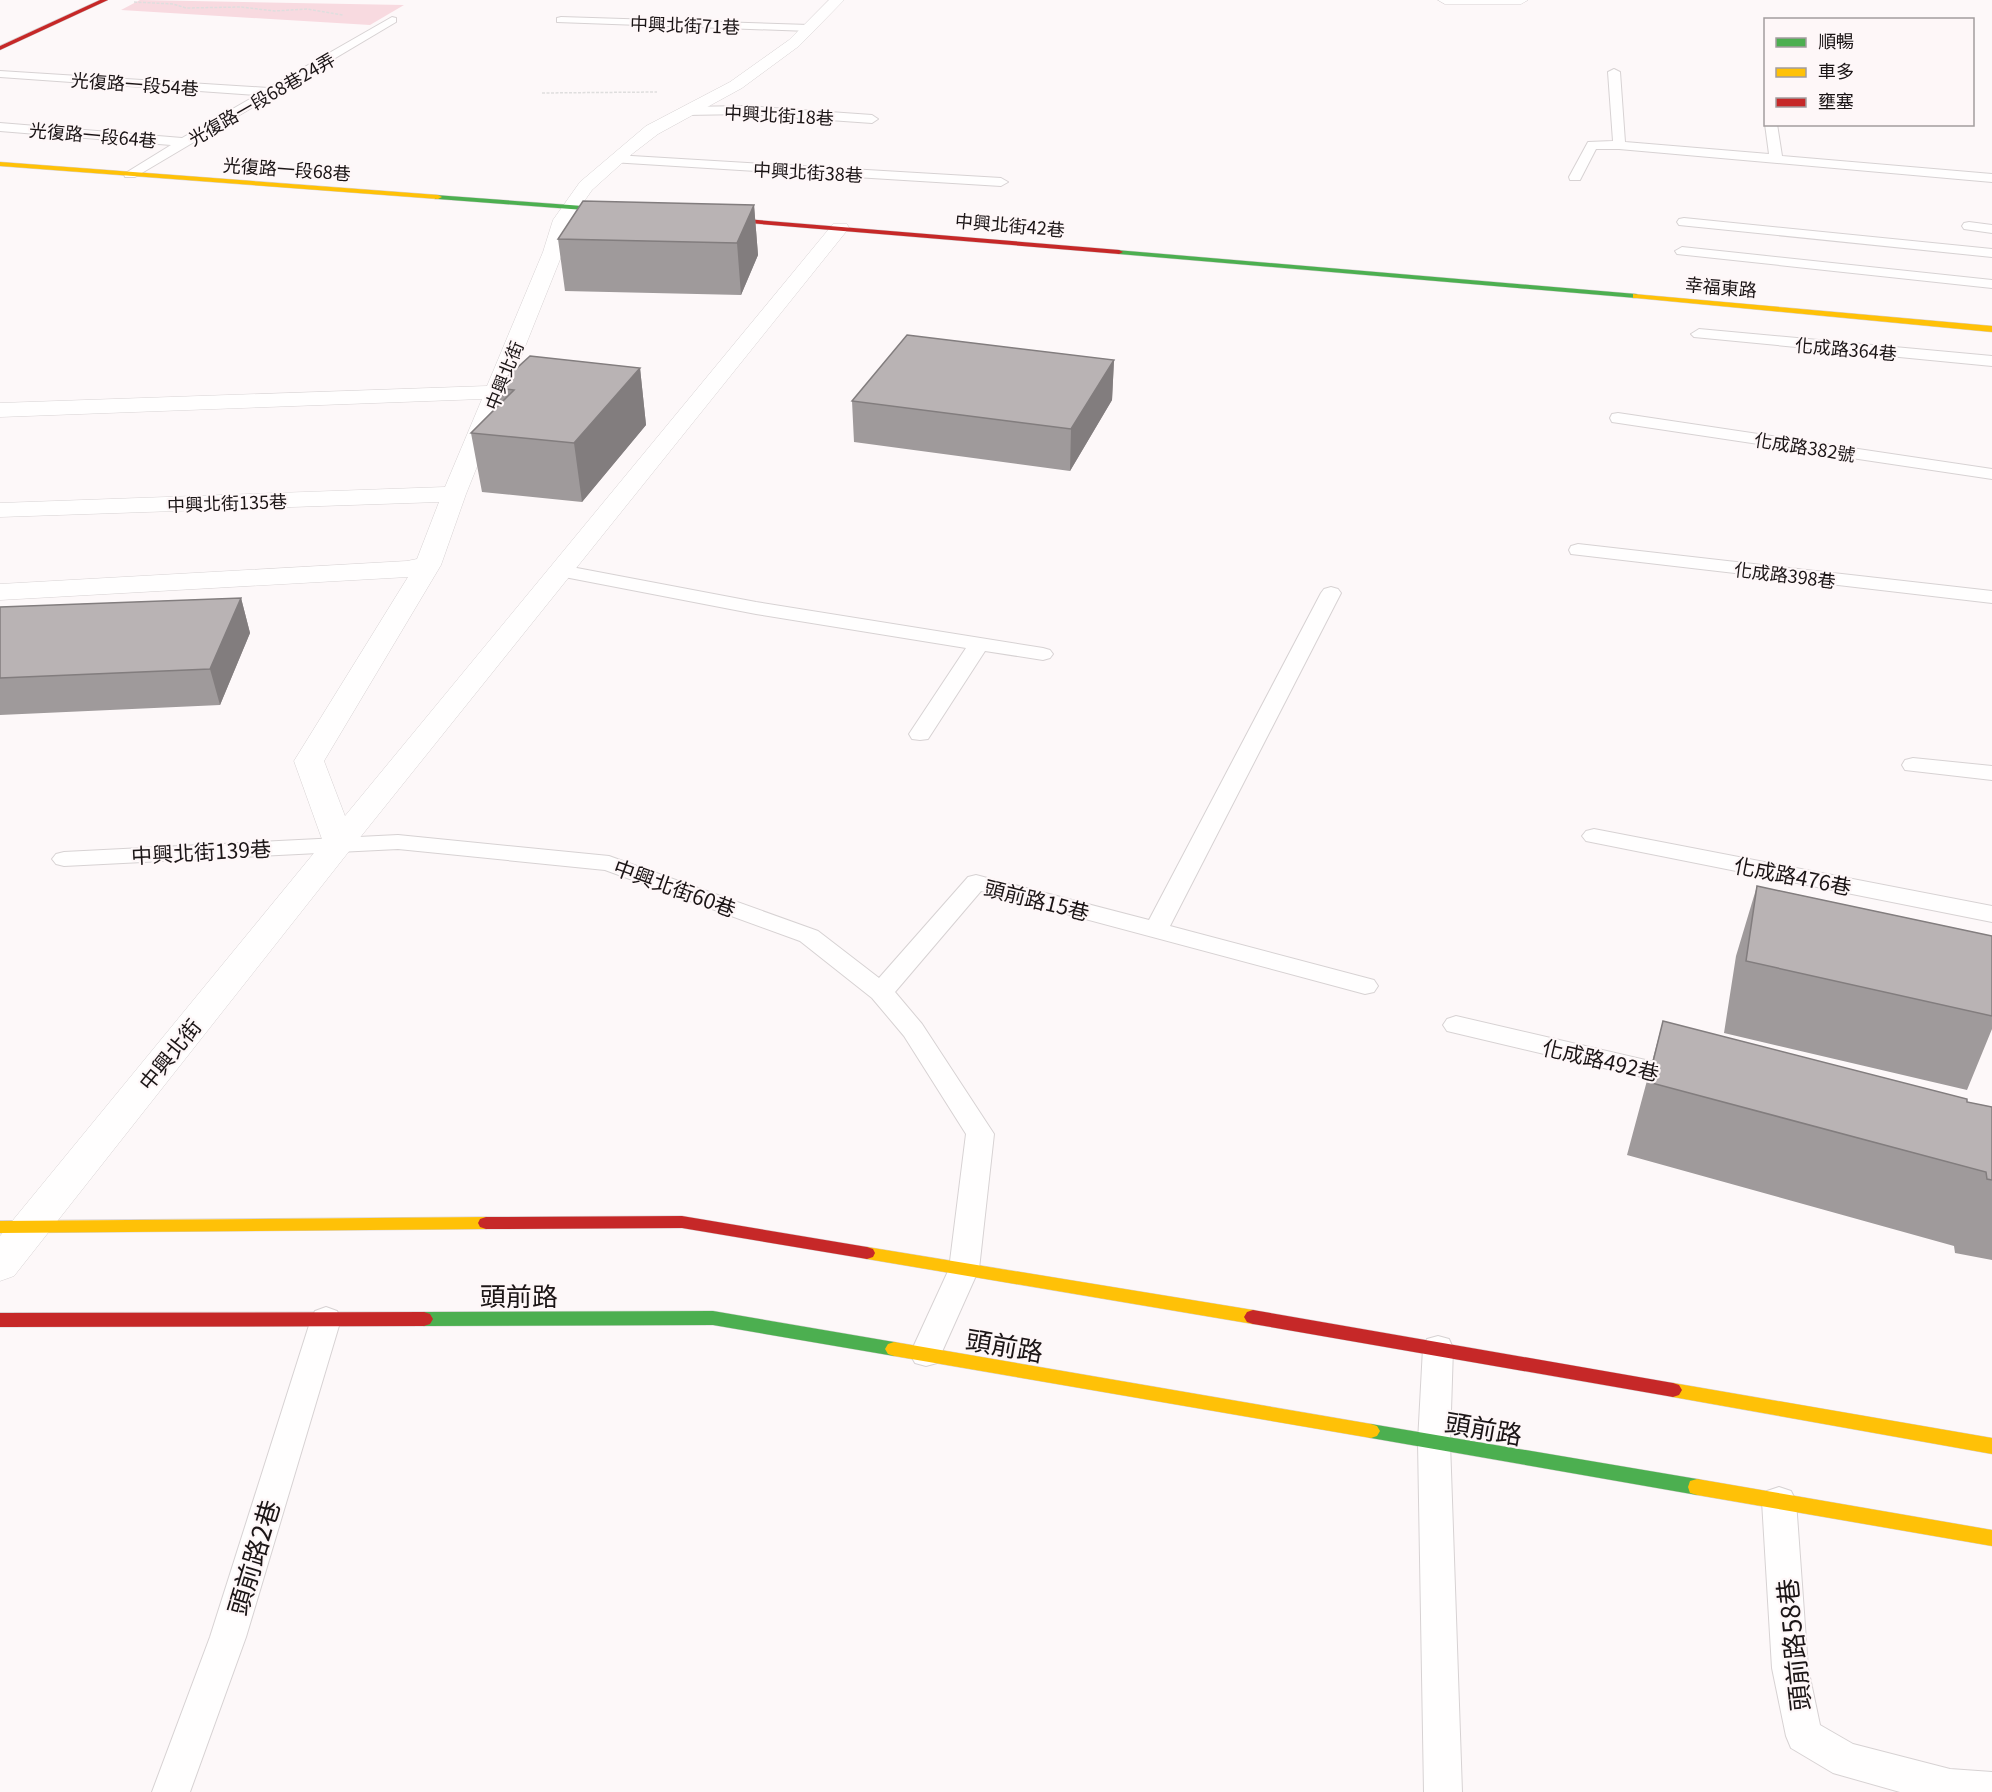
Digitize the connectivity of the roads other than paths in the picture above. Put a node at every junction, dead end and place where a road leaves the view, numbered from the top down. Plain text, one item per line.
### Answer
1 (105, 0) edge
2 (837, 0) edge
3 (1445, 0) edge
4 (1521, 0) edge
5 (392, 21) road end
6 (561, 21) dead end
7 (809, 28) junction
8 (0, 48) edge
9 (1614, 72) dead end
10 (0, 74) edge
11 (270, 92) junction
12 (686, 111) junction
13 (872, 119) dead end
14 (1771, 126) edge
15 (0, 127) edge
16 (186, 142) junction
17 (1619, 145) junction
18 (615, 159) junction
19 (1776, 159) junction
20 (0, 164) edge
21 (130, 174) junction
22 (1575, 177) dead end
23 (1992, 178) edge
24 (1000, 182) dead end
25 (571, 207) junction
26 (641, 212) edge
27 (700, 217) edge
28 (1684, 222) dead end
29 (1969, 226) dead end
30 (840, 228) junction
31 (1992, 229) edge
32 (1682, 251) dead end
33 (1992, 253) edge
34 (1446, 279) joint
35 (1992, 284) edge
36 (1992, 329) edge
37 (1699, 334) dead end
38 (1992, 361) edge
39 (496, 392) junction
40 (0, 410) edge
41 (1618, 418) dead end
42 (1992, 474) edge
43 (454, 494) junction
44 (0, 510) edge
45 (1578, 550) dead end
46 (428, 565) junction
47 (561, 571) junction
48 (0, 591) edge
49 (1331, 593) dead end
50 (1992, 597) edge
51 (980, 644) junction
52 (1043, 654) dead end
53 (920, 734) dead end
54 (1913, 765) dead end
55 (1992, 773) edge
56 (1594, 836) dead end
57 (339, 843) junction
58 (64, 859) dead end
59 (1992, 914) edge
60 (1156, 930) junction
61 (1365, 986) dead end
62 (881, 992) junction
63 (1456, 1025) dead end
64 (1701, 1082) edge
65 (15, 1226) edge
66 (0, 1265) edge
67 (964, 1269) junction
68 (326, 1319) junction
69 (0, 1320) edge
70 (1438, 1348) junction
71 (926, 1354) junction
72 (1434, 1442) junction
73 (1992, 1446) edge
74 (1779, 1501) junction
75 (1992, 1538) edge
76 (1951, 1790) edge
77 (1992, 1790) edge
78 (171, 1792) edge
79 (1443, 1792) edge

1 - 8 street
2 - 7 street, 中興北街
3 - 4 street
5 - 11 lane, 光復路一段68巷24弄
6 - 7 lane, 中興北街71巷
7 - 12 street, 中興北街
9 - 17 lane
10 - 11 lane, 光復路一段54巷
11 - 16 lane, 光復路一段68巷24弄
12 - 13 lane, 中興北街18巷
12 - 18 street, 中興北街
14 - 19 lane
15 - 16 lane, 光復路一段64巷
16 - 21 lane, 光復路一段68巷24弄
17 - 19 lane
17 - 22 lane
18 - 24 lane, 中興北街38巷
18 - 25 street, 中興北街
19 - 23 lane
20 - 21 street, 光復路一段68巷
21 - 25 street, 光復路一段68巷
25 - 26 street
25 - 39 street, 中興北街
27 - 30 street, 中興北街42巷
28 - 33 lane
29 - 31 lane
30 - 34 street, 中興北街42巷
30 - 47 street, 中興北街
32 - 35 lane
34 - 36 street, 幸福東路
37 - 38 lane, 化成路364巷
39 - 40 street
39 - 43 street, 中興北街
41 - 42 lane, 化成路382號
43 - 44 street, 中興北街135巷
43 - 46 street, 中興北街
45 - 50 lane, 化成路398巷
46 - 48 street
46 - 57 street, 中興北街
47 - 51 lane
47 - 57 street, 中興北街
49 - 60 lane
51 - 52 lane
51 - 53 lane
54 - 55 lane
56 - 59 lane, 化成路476巷
57 - 58 lane, 中興北街139巷
57 - 62 lane, 中興北街60巷
57 - 65 street, 中興北街
60 - 61 lane
60 - 62 lane, 頭前路15巷
62 - 67 lane
63 - 64 lane, 化成路492巷
65 - 66 street, 中興北街
65 - 67 street
67 - 70 street
67 - 71 lane
68 - 69 street, 頭前路
68 - 71 street, 頭前路
68 - 78 lane, 頭前路2巷
70 - 72 lane
70 - 73 street
71 - 72 street, 頭前路
72 - 74 street, 頭前路
72 - 79 lane
74 - 75 street, 頭前路
74 - 76 lane, 頭前路58巷
76 - 77 lane, 頭前路58巷

